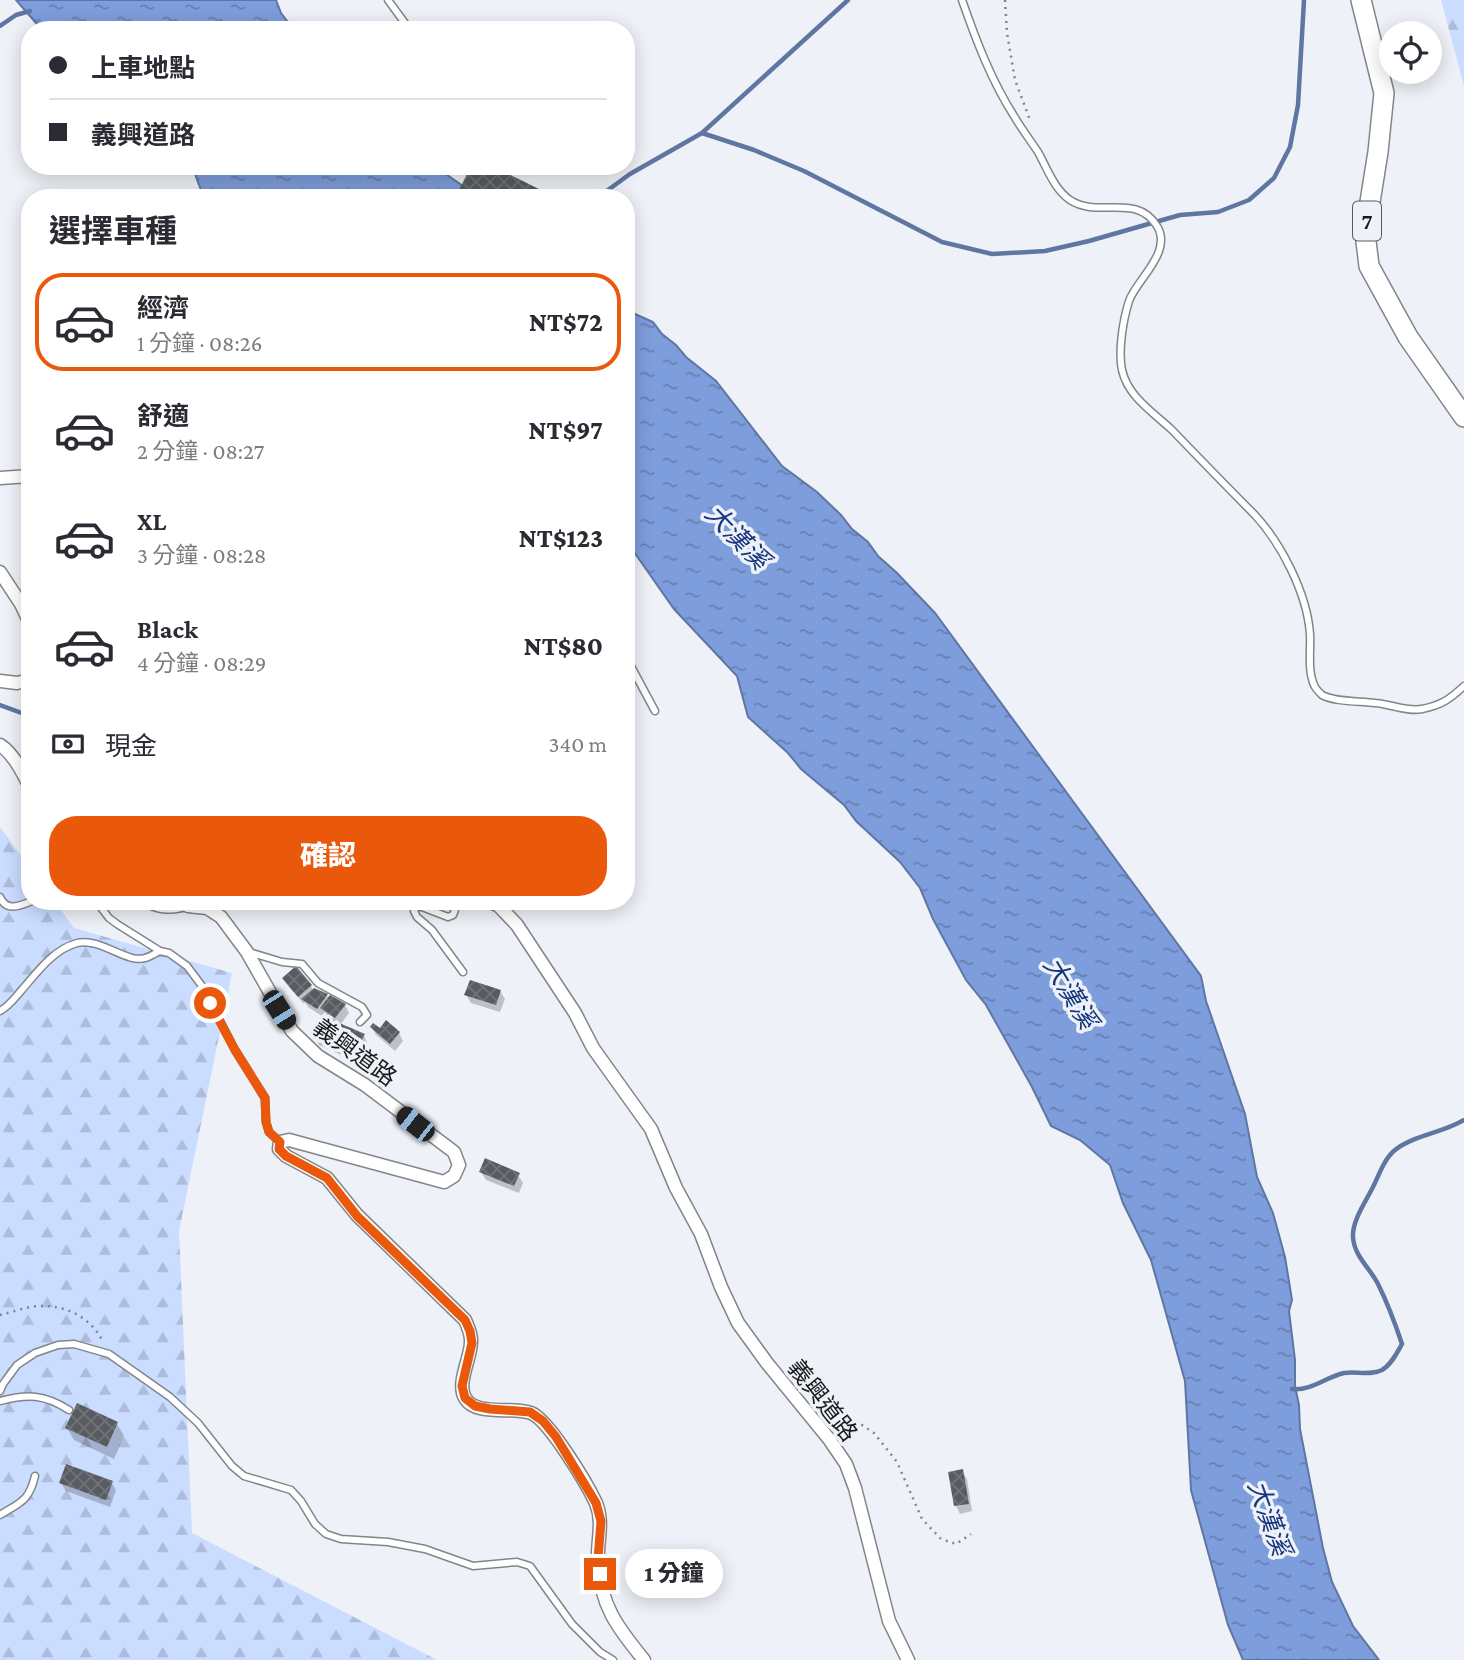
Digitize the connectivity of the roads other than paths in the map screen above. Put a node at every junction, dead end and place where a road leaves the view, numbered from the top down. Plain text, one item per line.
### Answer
1 (388, 0) edge
2 (962, 0) edge
3 (1361, 0) edge
4 (404, 21) edge
5 (1464, 417) edge
6 (21, 477) edge
7 (0, 478) edge
8 (1, 574) edge
9 (21, 608) edge
10 (635, 674) edge
11 (0, 681) edge
12 (21, 682) edge
13 (1464, 686) edge
14 (655, 711) dead end
15 (0, 746) edge
16 (21, 770) edge
17 (0, 897) edge
18 (21, 905) edge
19 (103, 910) edge
20 (210, 910) edge
21 (414, 910) edge
22 (431, 910) edge
23 (455, 910) edge
24 (503, 910) edge
25 (160, 951) junction
26 (247, 952) junction
27 (463, 972) dead end
28 (0, 1011) edge
29 (360, 1022) dead end
30 (280, 1142) junction
31 (0, 1391) edge
32 (0, 1401) edge
33 (69, 1410) dead end
34 (35, 1476) dead end
35 (0, 1515) edge
36 (613, 1660) edge
37 (644, 1660) edge
38 (908, 1660) edge

1 - 4 lane
2 - 13 lane
3 - 5 main road, 7
6 - 7 street
8 - 9 street
10 - 14 lane
11 - 12 street
15 - 16 street
17 - 18 lane
19 - 25 lane
20 - 26 street, 義興道路
21 - 27 lane
22 - 23 lane
24 - 38 street, 義興道路
25 - 28 lane
25 - 30 lane
26 - 29 lane
26 - 30 street, 義興道路
30 - 37 street
31 - 36 lane
32 - 33 lane
34 - 35 lane

